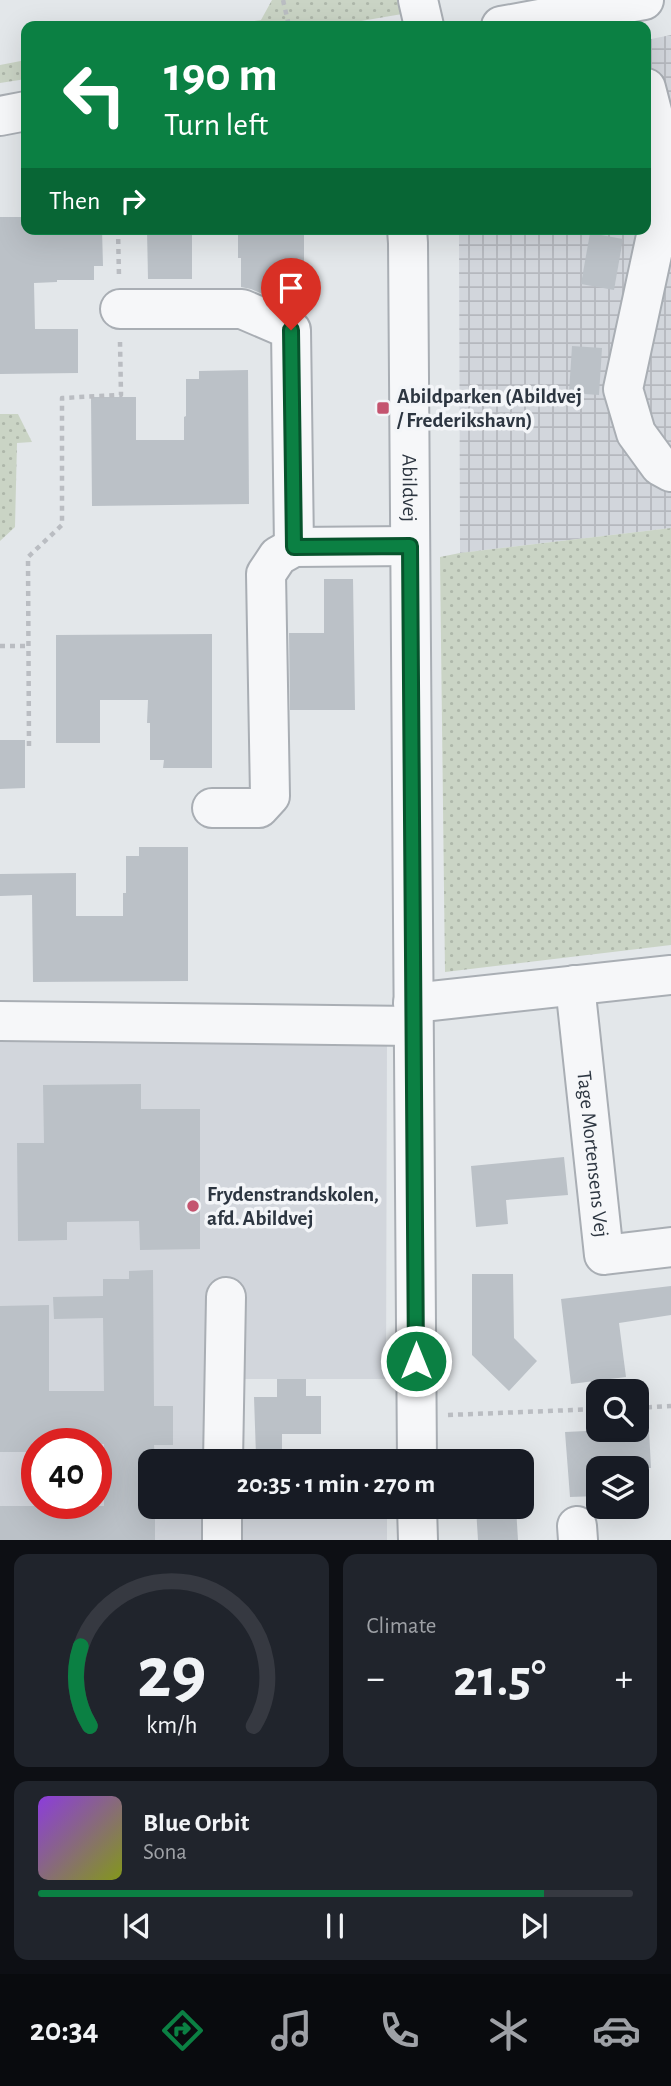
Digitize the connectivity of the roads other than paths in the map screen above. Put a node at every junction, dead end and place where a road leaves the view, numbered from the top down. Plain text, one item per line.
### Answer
1 (418, 0) edge
2 (633, 10) edge
3 (423, 21) edge
4 (542, 21) edge
5 (651, 107) edge
6 (21, 112) edge
7 (0, 116) edge
8 (668, 168) edge
9 (407, 235) edge
10 (120, 309) road end
11 (671, 472) edge
12 (410, 546) junction
13 (294, 547) junction
14 (212, 808) dead end
15 (671, 975) edge
16 (575, 985) junction
17 (413, 1014) junction
18 (0, 1021) edge
19 (671, 1247) edge
20 (226, 1297) dead end
21 (223, 1449) edge
22 (416, 1449) edge
23 (222, 1519) edge
24 (417, 1519) edge
25 (222, 1540) edge
26 (418, 1540) edge

1 - 3 street
2 - 4 street
5 - 8 street
6 - 7 street
8 - 11 street
9 - 12 street, Abildvej
10 - 13 street
12 - 13 street
12 - 17 street, Abildvej
13 - 14 street
15 - 16 street
16 - 17 street
16 - 19 street, Tage Mortensens Vej
17 - 18 street
17 - 22 street, Abildvej
20 - 21 street
23 - 25 street
24 - 26 street

